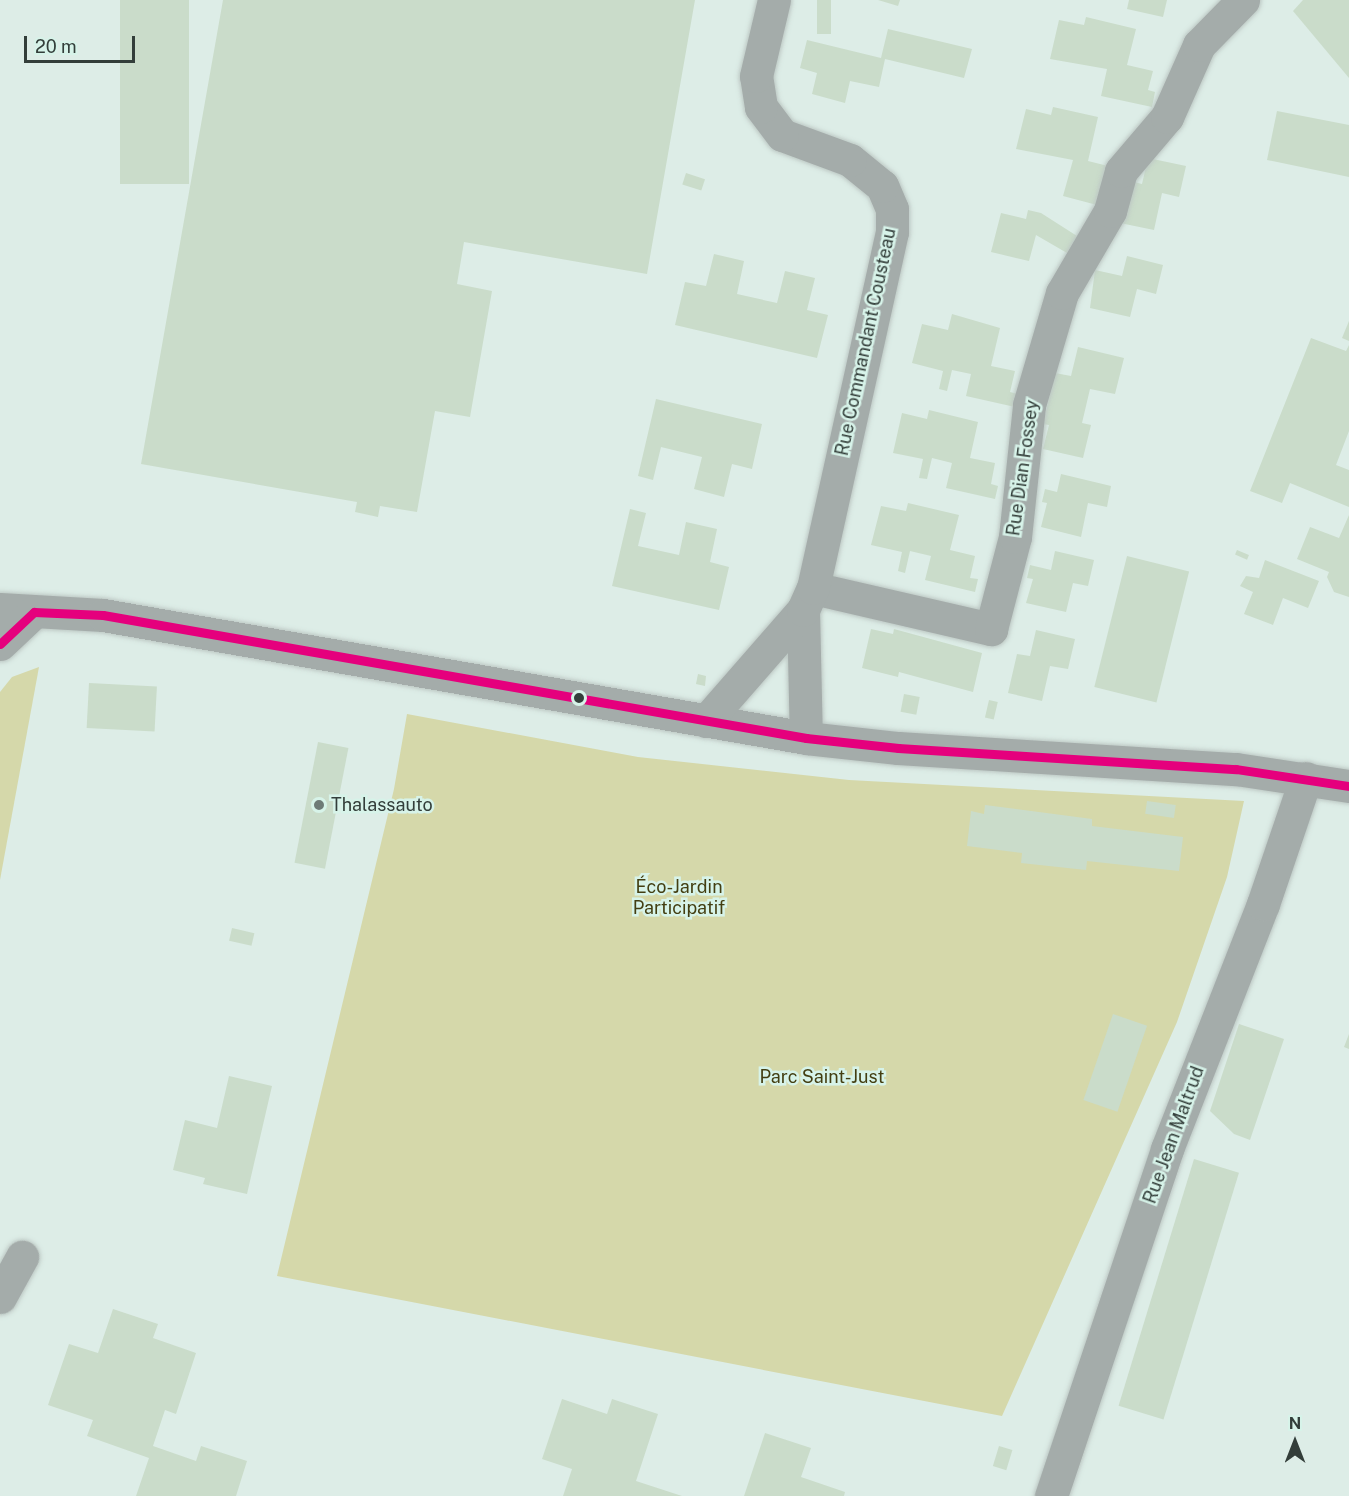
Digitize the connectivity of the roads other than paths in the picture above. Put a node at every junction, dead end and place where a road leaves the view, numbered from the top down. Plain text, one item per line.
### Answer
1 (774, 0) edge
2 (1243, 0) edge
3 (808, 599) junction
4 (0, 609) edge
5 (34, 612) junction
6 (0, 644) edge
7 (706, 721) junction
8 (806, 738) junction
9 (1306, 778) junction
10 (1349, 786) edge
11 (22, 1257) dead end
12 (0, 1297) edge
13 (1051, 1496) edge

1 - 3 street, Rue Commandant Cousteau
2 - 3 street, Rue Dian Fossey
3 - 7 street, Rue Commandant Cousteau
3 - 8 street, Rue Commandant Cousteau
4 - 5 street
5 - 6 street
5 - 7 street
7 - 8 street
8 - 9 street
9 - 10 street
9 - 13 street, Rue Jean Maltrud
11 - 12 street

